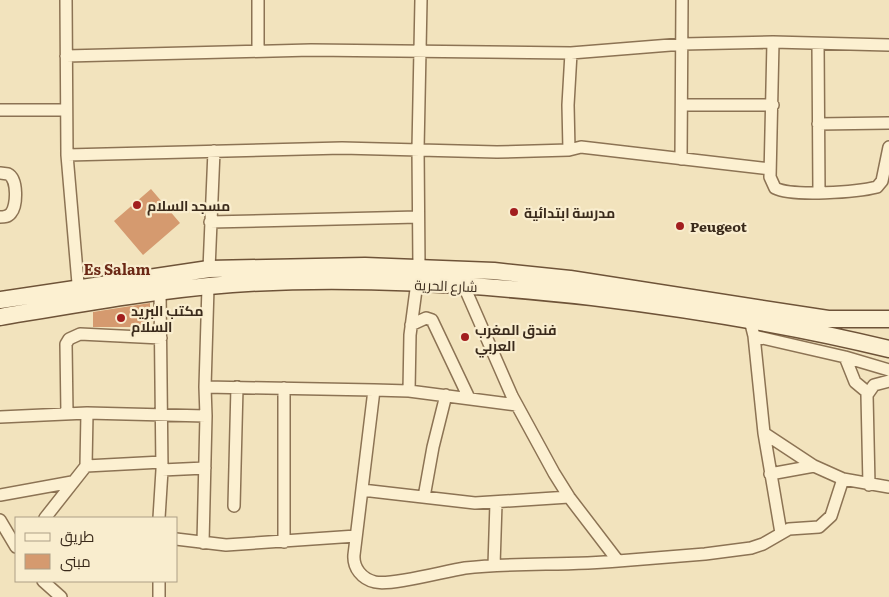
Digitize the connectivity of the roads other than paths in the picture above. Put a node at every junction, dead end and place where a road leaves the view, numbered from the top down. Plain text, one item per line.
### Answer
1 (66, 0) edge
2 (258, 0) edge
3 (421, 0) edge
4 (682, 0) edge
5 (773, 42) junction
6 (683, 44) junction
7 (818, 44) junction
8 (889, 45) edge
9 (258, 51) junction
10 (421, 52) junction
11 (571, 53) junction
12 (66, 56) junction
13 (682, 105) junction
14 (772, 105) junction
15 (0, 110) edge
16 (66, 110) junction
17 (889, 123) edge
18 (818, 124) junction
19 (889, 147) edge
20 (418, 149) junction
21 (568, 150) junction
22 (214, 151) junction
23 (68, 156) junction
24 (681, 159) junction
25 (770, 169) junction
26 (0, 173) edge
27 (819, 193) junction
28 (0, 217) edge
29 (418, 217) junction
30 (210, 222) junction
31 (419, 267) junction
32 (209, 269) junction
33 (417, 283) junction
34 (463, 284) junction
35 (208, 287) junction
36 (160, 292) junction
37 (79, 296) junction
38 (0, 300) edge
39 (0, 317) edge
40 (889, 319) edge
41 (411, 324) junction
42 (752, 328) junction
43 (160, 338) junction
44 (889, 349) edge
45 (845, 356) junction
46 (889, 370) edge
47 (889, 381) edge
48 (205, 387) junction
49 (237, 387) junction
50 (284, 388) junction
51 (374, 390) junction
52 (409, 391) junction
53 (868, 392) junction
54 (446, 395) junction
55 (469, 398) junction
56 (517, 405) junction
57 (87, 413) junction
58 (162, 413) junction
59 (67, 414) junction
60 (206, 416) junction
61 (0, 417) edge
62 (764, 433) junction
63 (86, 466) junction
64 (162, 466) junction
65 (814, 466) junction
66 (205, 468) junction
67 (770, 474) junction
68 (843, 479) junction
69 (72, 482) junction
70 (869, 485) junction
71 (889, 487) edge
72 (362, 490) junction
73 (0, 495) edge
74 (424, 497) junction
75 (569, 497) junction
76 (496, 503) junction
77 (234, 506) dead end
78 (45, 517) edge
79 (159, 517) edge
80 (0, 520) edge
81 (781, 533) junction
82 (356, 536) junction
83 (178, 539) edge
84 (284, 542) junction
85 (203, 543) junction
86 (15, 545) edge
87 (618, 561) junction
88 (494, 566) junction
89 (44, 582) edge
90 (159, 582) edge
91 (61, 597) edge
92 (159, 597) edge

1 - 12 street
2 - 9 street
3 - 10 street
4 - 6 street
5 - 6 street
5 - 7 street
5 - 14 street
6 - 11 street
6 - 13 street
7 - 8 street
7 - 18 street
9 - 10 street
9 - 12 street
10 - 11 street
10 - 20 street
11 - 21 street
12 - 16 street
13 - 14 street
13 - 24 street
14 - 25 street
15 - 16 street
16 - 23 street
17 - 18 street
18 - 27 street
19 - 27 street
20 - 21 street
20 - 22 street
20 - 29 street
21 - 24 street
22 - 23 street
22 - 30 street
23 - 37 street
24 - 25 street
25 - 27 street
26 - 28 street
29 - 30 street
29 - 31 street
30 - 32 street
31 - 32 main road, شارع الحرية
31 - 33 street
31 - 40 main road, شارع الحرية
32 - 37 main road, شارع الحرية
33 - 34 main road, شارع الحرية
33 - 35 main road, شارع الحرية
33 - 41 street
34 - 42 main road, شارع الحرية
34 - 56 street
35 - 36 main road, شارع الحرية
35 - 48 street
36 - 37 main road, شارع الحرية
36 - 43 street
37 - 38 main road, شارع الحرية
37 - 39 main road, شارع الحرية
41 - 52 street
41 - 55 street
42 - 44 main road, شارع الحرية
42 - 45 street
42 - 62 street
43 - 58 street
43 - 59 street
45 - 46 street
45 - 53 street
47 - 53 street
48 - 49 street
48 - 60 street
49 - 50 street
49 - 77 street
50 - 51 street
50 - 84 street
51 - 52 street
51 - 72 street
52 - 54 street
53 - 70 street
54 - 55 street
54 - 74 street
55 - 56 street
56 - 75 street
57 - 58 street
57 - 59 street
57 - 63 street
58 - 60 street
58 - 64 street
59 - 61 street
60 - 66 street
62 - 65 street
62 - 67 street
63 - 64 street
63 - 69 street
64 - 66 street
64 - 79 street
65 - 67 street
65 - 68 street
66 - 85 street
67 - 81 street
68 - 70 street
68 - 81 street
69 - 73 street
69 - 78 street
70 - 71 street
72 - 74 street
72 - 82 street
74 - 76 street
75 - 76 street
75 - 87 street
76 - 88 street
80 - 86 street
81 - 87 street
82 - 84 street
82 - 88 street
83 - 85 street
84 - 85 street
87 - 88 street
89 - 91 street
90 - 92 street

